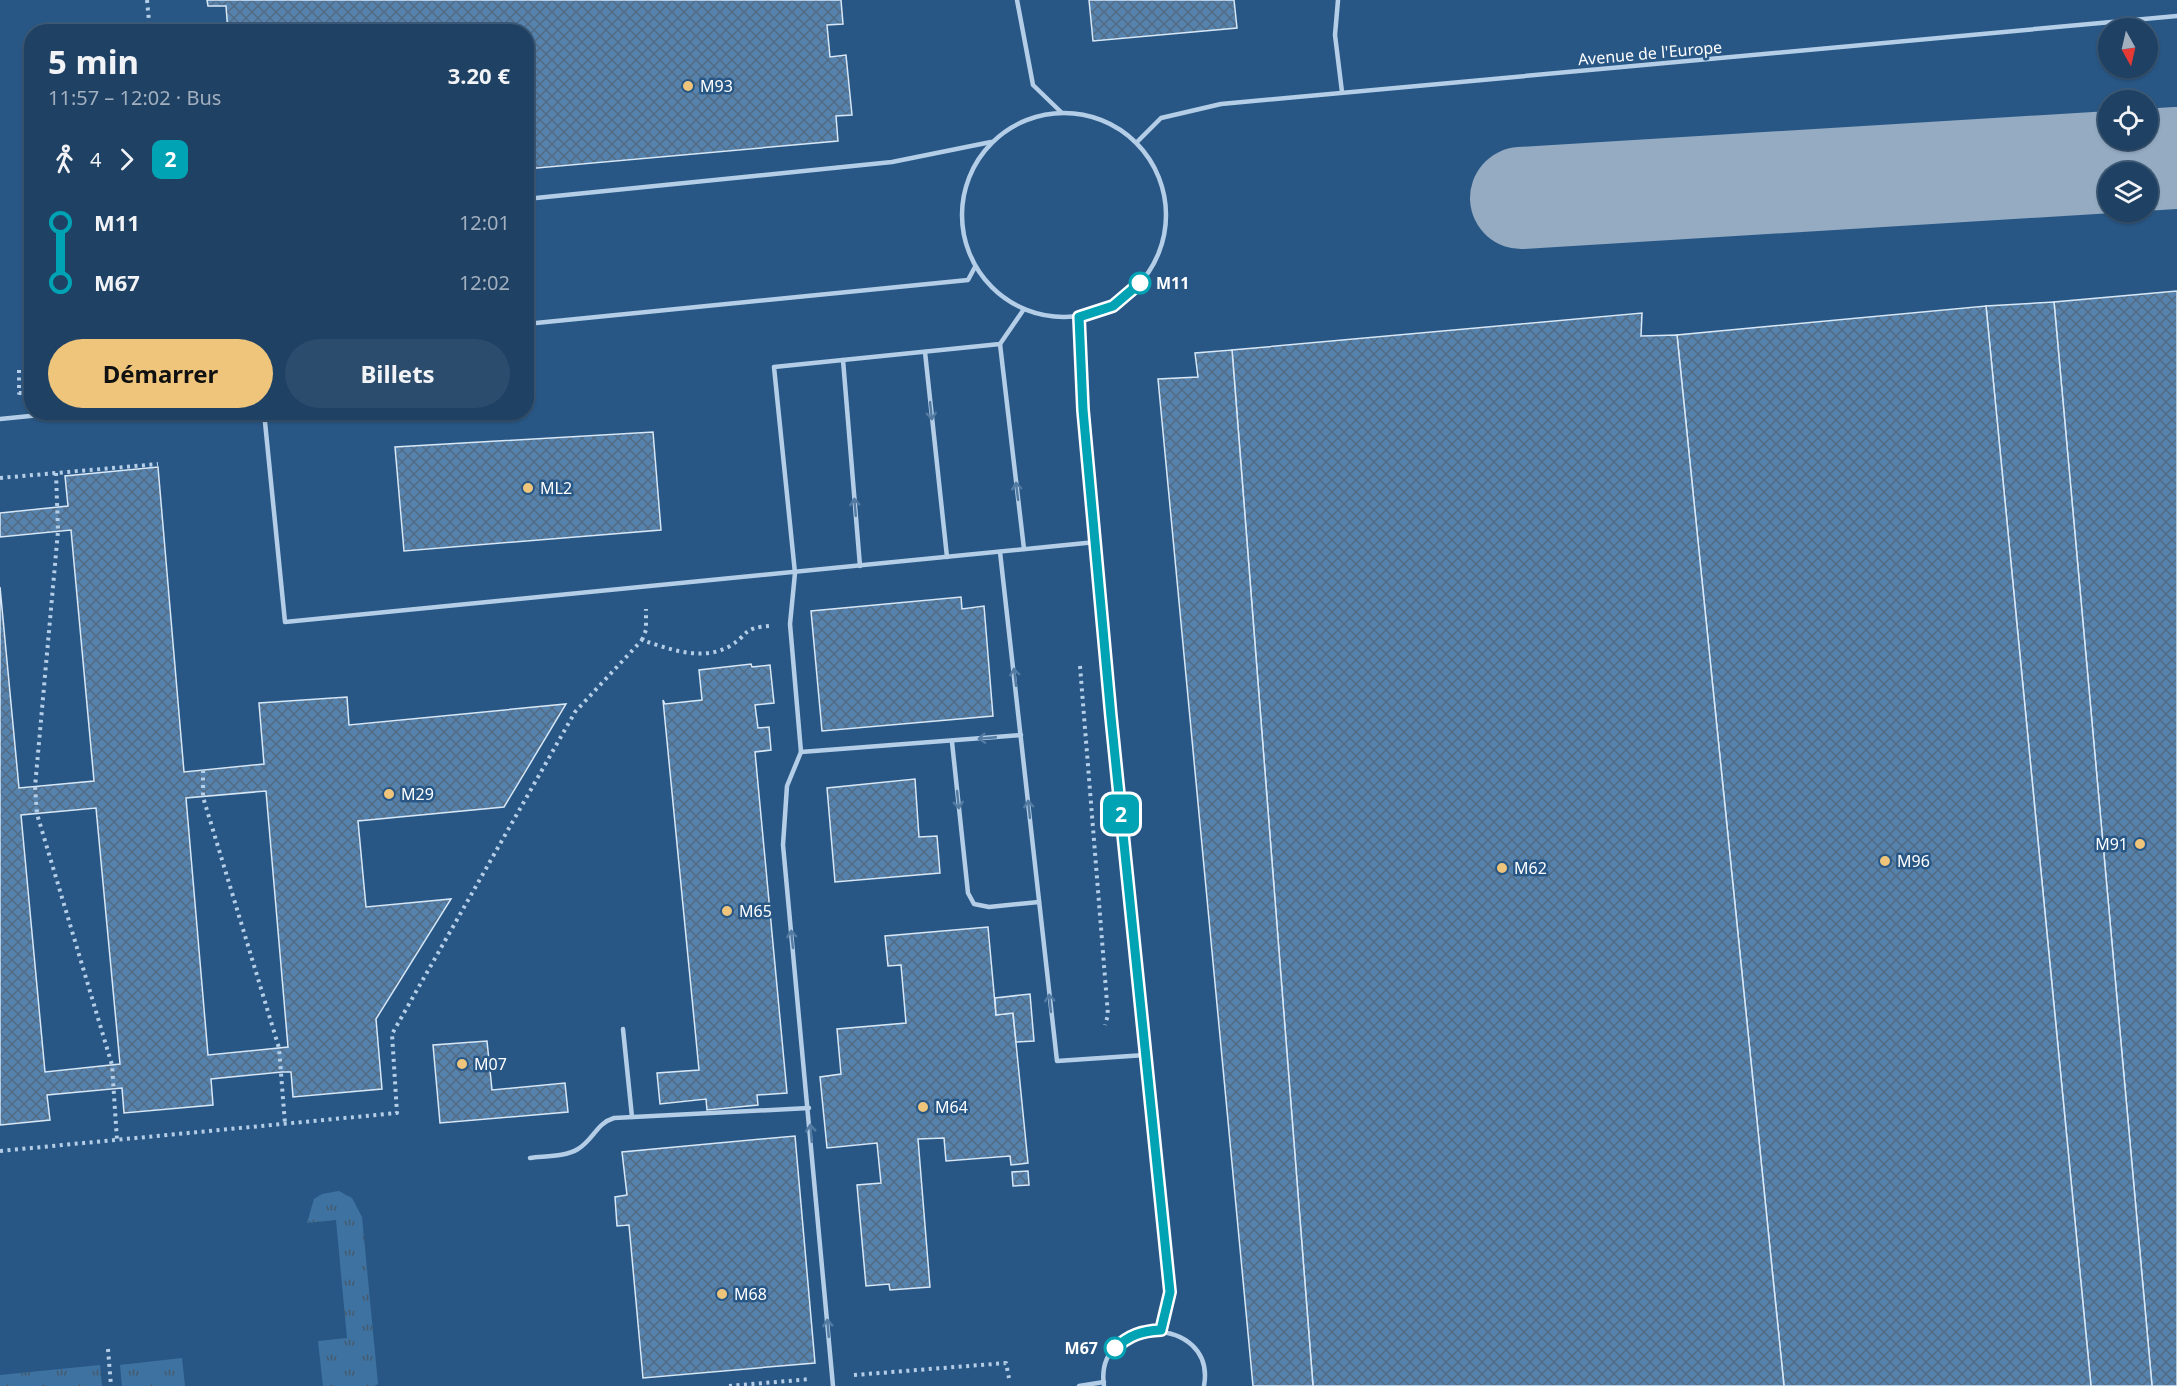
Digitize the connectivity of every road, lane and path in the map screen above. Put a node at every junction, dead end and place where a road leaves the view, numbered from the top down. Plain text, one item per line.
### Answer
1 (147, 0) edge
2 (1017, 0) edge
3 (1338, 0) edge
4 (2177, 16) edge
5 (149, 24) edge
6 (1342, 92) junction
7 (1060, 112) junction
8 (991, 142) junction
9 (1137, 142) junction
10 (534, 198) edge
11 (975, 267) junction
12 (1024, 309) junction
13 (1079, 317) junction
14 (534, 323) edge
15 (1000, 344) junction
16 (925, 352) junction
17 (843, 360) junction
18 (19, 370) dead end
19 (24, 393) edge
20 (24, 417) edge
21 (0, 419) edge
22 (265, 420) edge
23 (158, 464) dead end
24 (56, 473) junction
25 (0, 478) edge
26 (1095, 542) junction
27 (1024, 549) junction
28 (1000, 552) junction
29 (947, 557) junction
30 (860, 566) junction
31 (795, 573) junction
32 (646, 586) junction
33 (790, 624) junction
34 (642, 640) junction
35 (1080, 666) dead end
36 (1022, 735) junction
37 (952, 742) junction
38 (801, 752) junction
39 (203, 770) dead end
40 (1039, 902) junction
41 (1105, 1025) dead end
42 (623, 1029) dead end
43 (1145, 1055) junction
44 (809, 1108) junction
45 (632, 1117) junction
46 (285, 1124) junction
47 (117, 1140) junction
48 (0, 1151) edge
49 (530, 1158) dead end
50 (1161, 1330) junction
51 (108, 1349) dead end
52 (832, 1377) junction
53 (1009, 1378) dead end
54 (800, 1380) junction
55 (1104, 1384) edge
56 (111, 1386) edge
57 (729, 1386) edge
58 (801, 1386) edge
59 (832, 1386) edge
60 (1080, 1386) edge
61 (1204, 1386) edge

1 - 5 path
2 - 7 lane
3 - 6 lane
4 - 6 lane, Avenue de l'Europe
6 - 9 lane, Avenue de l'Europe
7 - 8 lane
7 - 9 lane
8 - 10 lane
8 - 11 lane
9 - 13 lane
11 - 12 lane
11 - 14 lane
12 - 13 lane
12 - 15 lane
13 - 26 lane
15 - 16 lane
27 -> 15 lane
16 - 17 lane
16 -> 29 lane
30 -> 17 lane
17 - 31 lane
18 - 19 path
20 - 21 lane
22 - 32 lane
23 - 24 path
24 - 25 path
24 - 47 path
26 - 27 lane
26 - 43 lane
27 - 28 lane
28 - 29 lane
36 -> 28 lane
29 - 30 lane
30 - 31 lane
31 - 32 lane
31 - 33 lane
32 - 34 path
33 - 34 path
33 - 38 lane
34 - 46 path
35 - 41 path
36 -> 37 lane
40 -> 36 lane
37 - 38 lane
37 -> 40 lane
44 -> 38 lane
39 - 46 path
43 -> 40 lane
42 - 45 lane
43 - 50 lane
44 - 45 lane
52 -> 44 lane
45 - 49 lane
46 - 47 path
47 - 48 path
50 - 55 lane
50 - 61 lane
51 - 56 path
52 - 53 path
52 - 54 path
52 - 59 lane
54 - 57 path
54 - 58 path
55 - 60 lane

